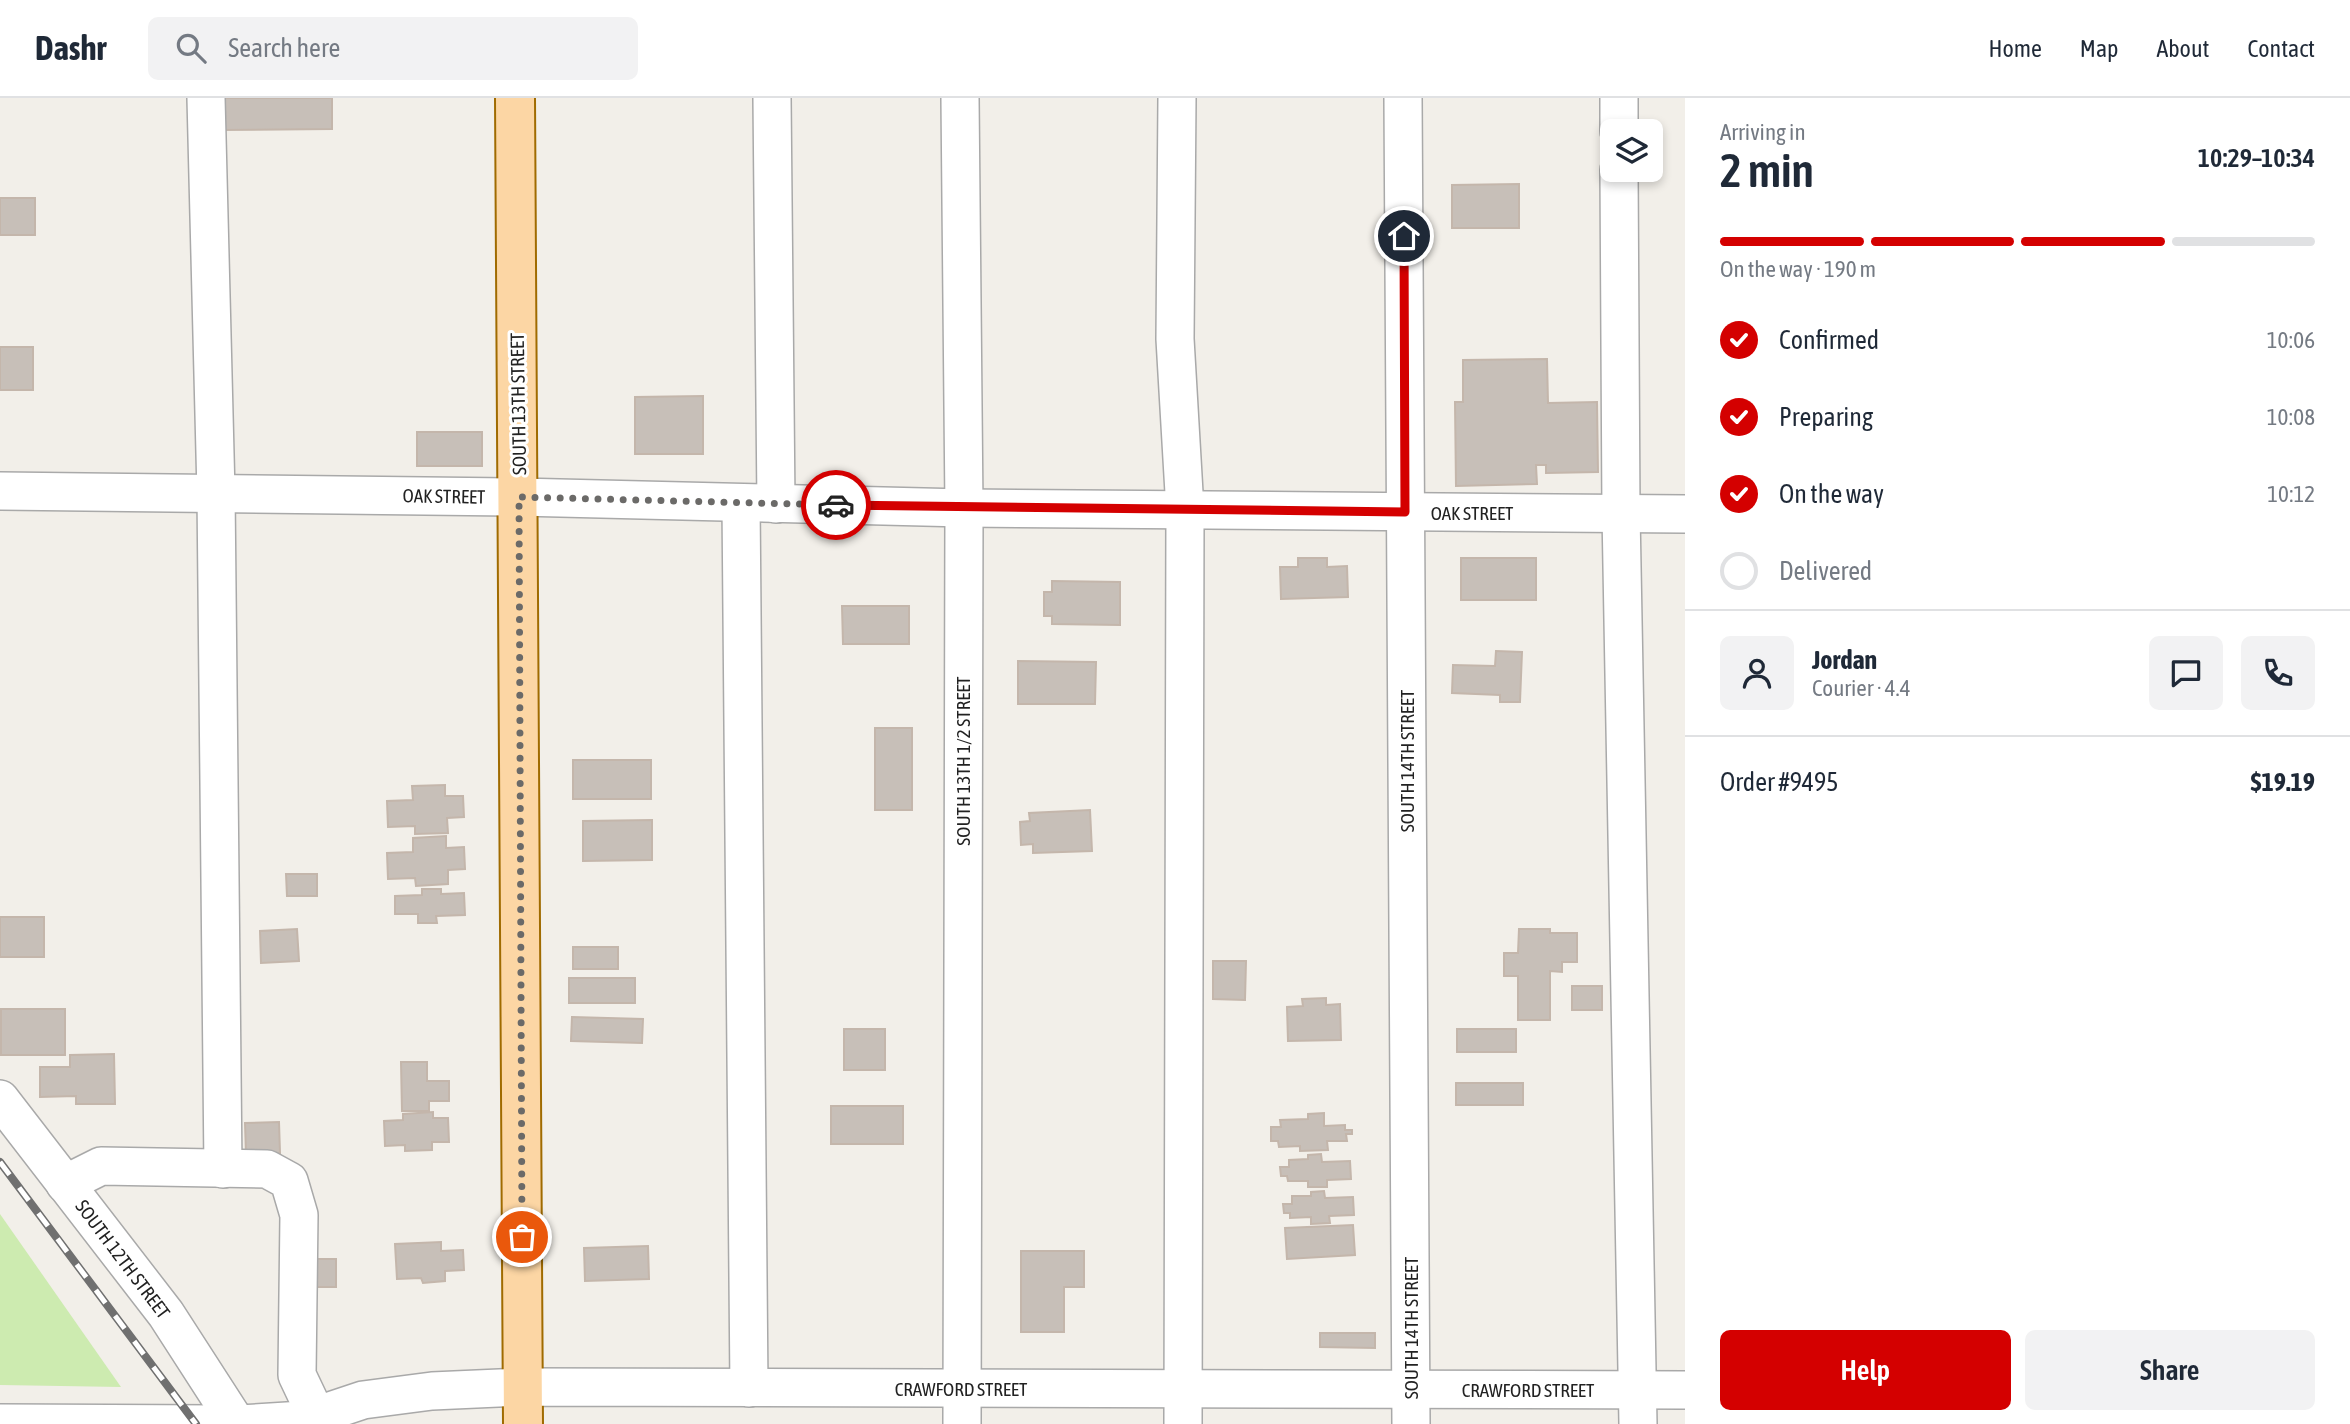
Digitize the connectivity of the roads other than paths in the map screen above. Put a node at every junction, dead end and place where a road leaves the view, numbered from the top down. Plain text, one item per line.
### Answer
1 (206, 98) edge
2 (515, 98) edge
3 (772, 98) edge
4 (960, 98) edge
5 (1177, 98) edge
6 (1403, 98) edge
7 (1619, 98) edge
8 (1619, 119) edge
9 (1619, 182) edge
10 (0, 491) edge
11 (216, 493) junction
12 (519, 497) junction
13 (758, 503) junction
14 (964, 508) junction
15 (1185, 510) junction
16 (1405, 512) junction
17 (1621, 513) junction
18 (1685, 514) edge
19 (0, 1100) edge
20 (223, 1169) junction
21 (65, 1184) junction
22 (749, 1388) junction
23 (1685, 1390) edge
24 (523, 1405) edge
25 (962, 1406) edge
26 (1183, 1407) edge
27 (1411, 1407) edge
28 (1639, 1407) edge
29 (316, 1415) junction
30 (0, 1423) edge
31 (218, 1424) edge
32 (239, 1424) edge

1 - 11 street
2 - 12 main road, SOUTH 13TH STREET
3 - 13 street
4 - 14 street, SOUTH 13TH 1/2 STREET
5 - 15 street
6 - 16 street, SOUTH 14TH STREET
7 - 8 street
9 - 17 street
10 - 11 street, OAK STREET
11 - 12 street, OAK STREET
11 - 20 street
12 - 13 street, OAK STREET
12 - 24 main road, SOUTH 13TH STREET
13 - 14 street, OAK STREET
13 - 22 street
14 - 15 street, OAK STREET
14 - 25 street, SOUTH 13TH 1/2 STREET
15 - 16 street, OAK STREET
15 - 26 street
16 - 17 street, OAK STREET
16 - 27 street, SOUTH 14TH STREET
17 - 18 street, OAK STREET
17 - 28 street
19 - 21 street, SOUTH 12TH STREET
20 - 21 street
20 - 29 street
21 - 32 street, SOUTH 12TH STREET
22 - 24 street, CRAWFORD STREET
22 - 25 street, CRAWFORD STREET
23 - 28 street, CRAWFORD STREET
24 - 29 street, CRAWFORD STREET
25 - 26 street, CRAWFORD STREET
26 - 27 street, CRAWFORD STREET
27 - 28 street, CRAWFORD STREET
29 - 32 street, CRAWFORD STREET
30 - 31 street

